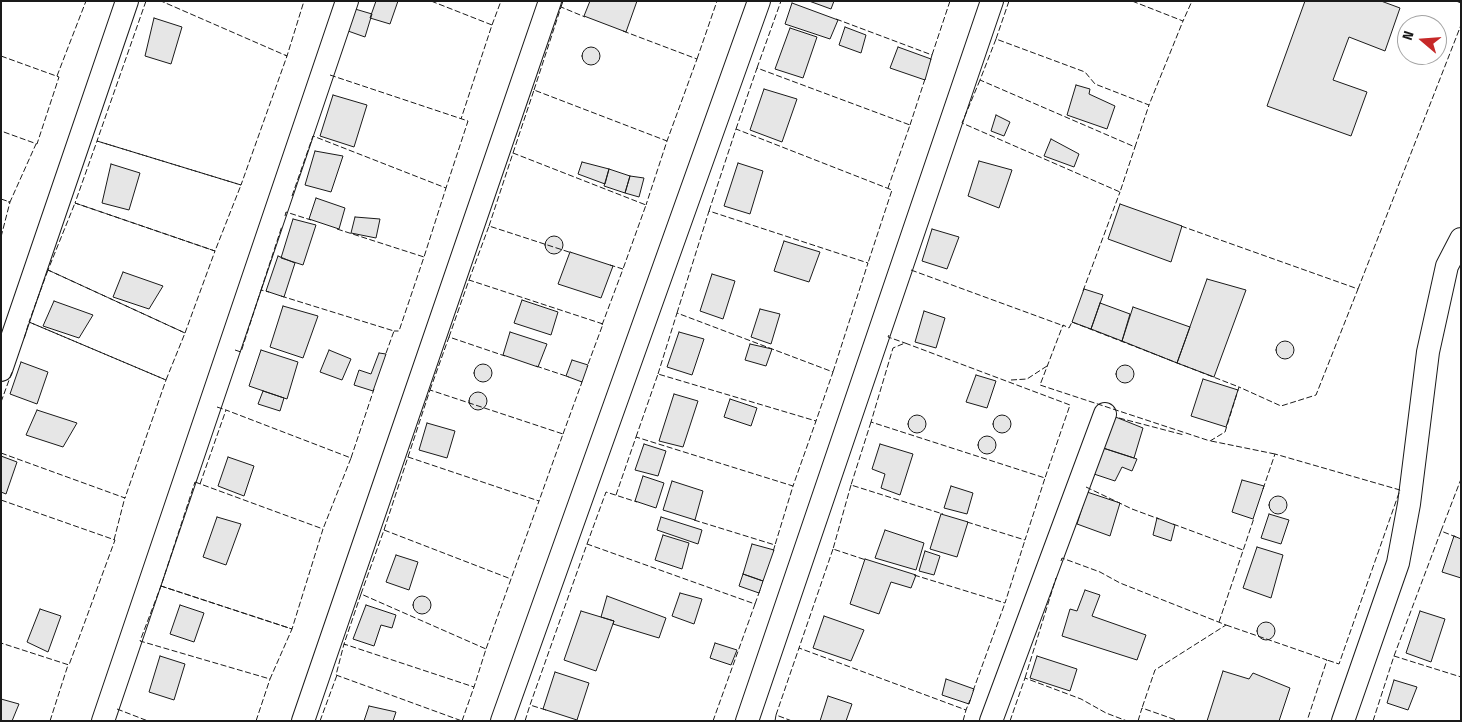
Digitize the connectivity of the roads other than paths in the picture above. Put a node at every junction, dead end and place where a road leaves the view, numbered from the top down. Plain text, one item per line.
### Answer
1 (127, 1) edge
2 (347, 1) edge
3 (550, 1) edge
4 (759, 1) edge
5 (992, 1) edge
6 (1461, 239) edge
7 (1, 370) edge
8 (1105, 414) dead end
9 (103, 721) edge
10 (303, 721) edge
11 (502, 721) edge
12 (747, 721) edge
13 (991, 721) edge
14 (1343, 721) edge

1 - 7 street
2 - 9 street
3 - 10 street
4 - 11 street
5 - 12 street
6 - 14 street
8 - 13 street

